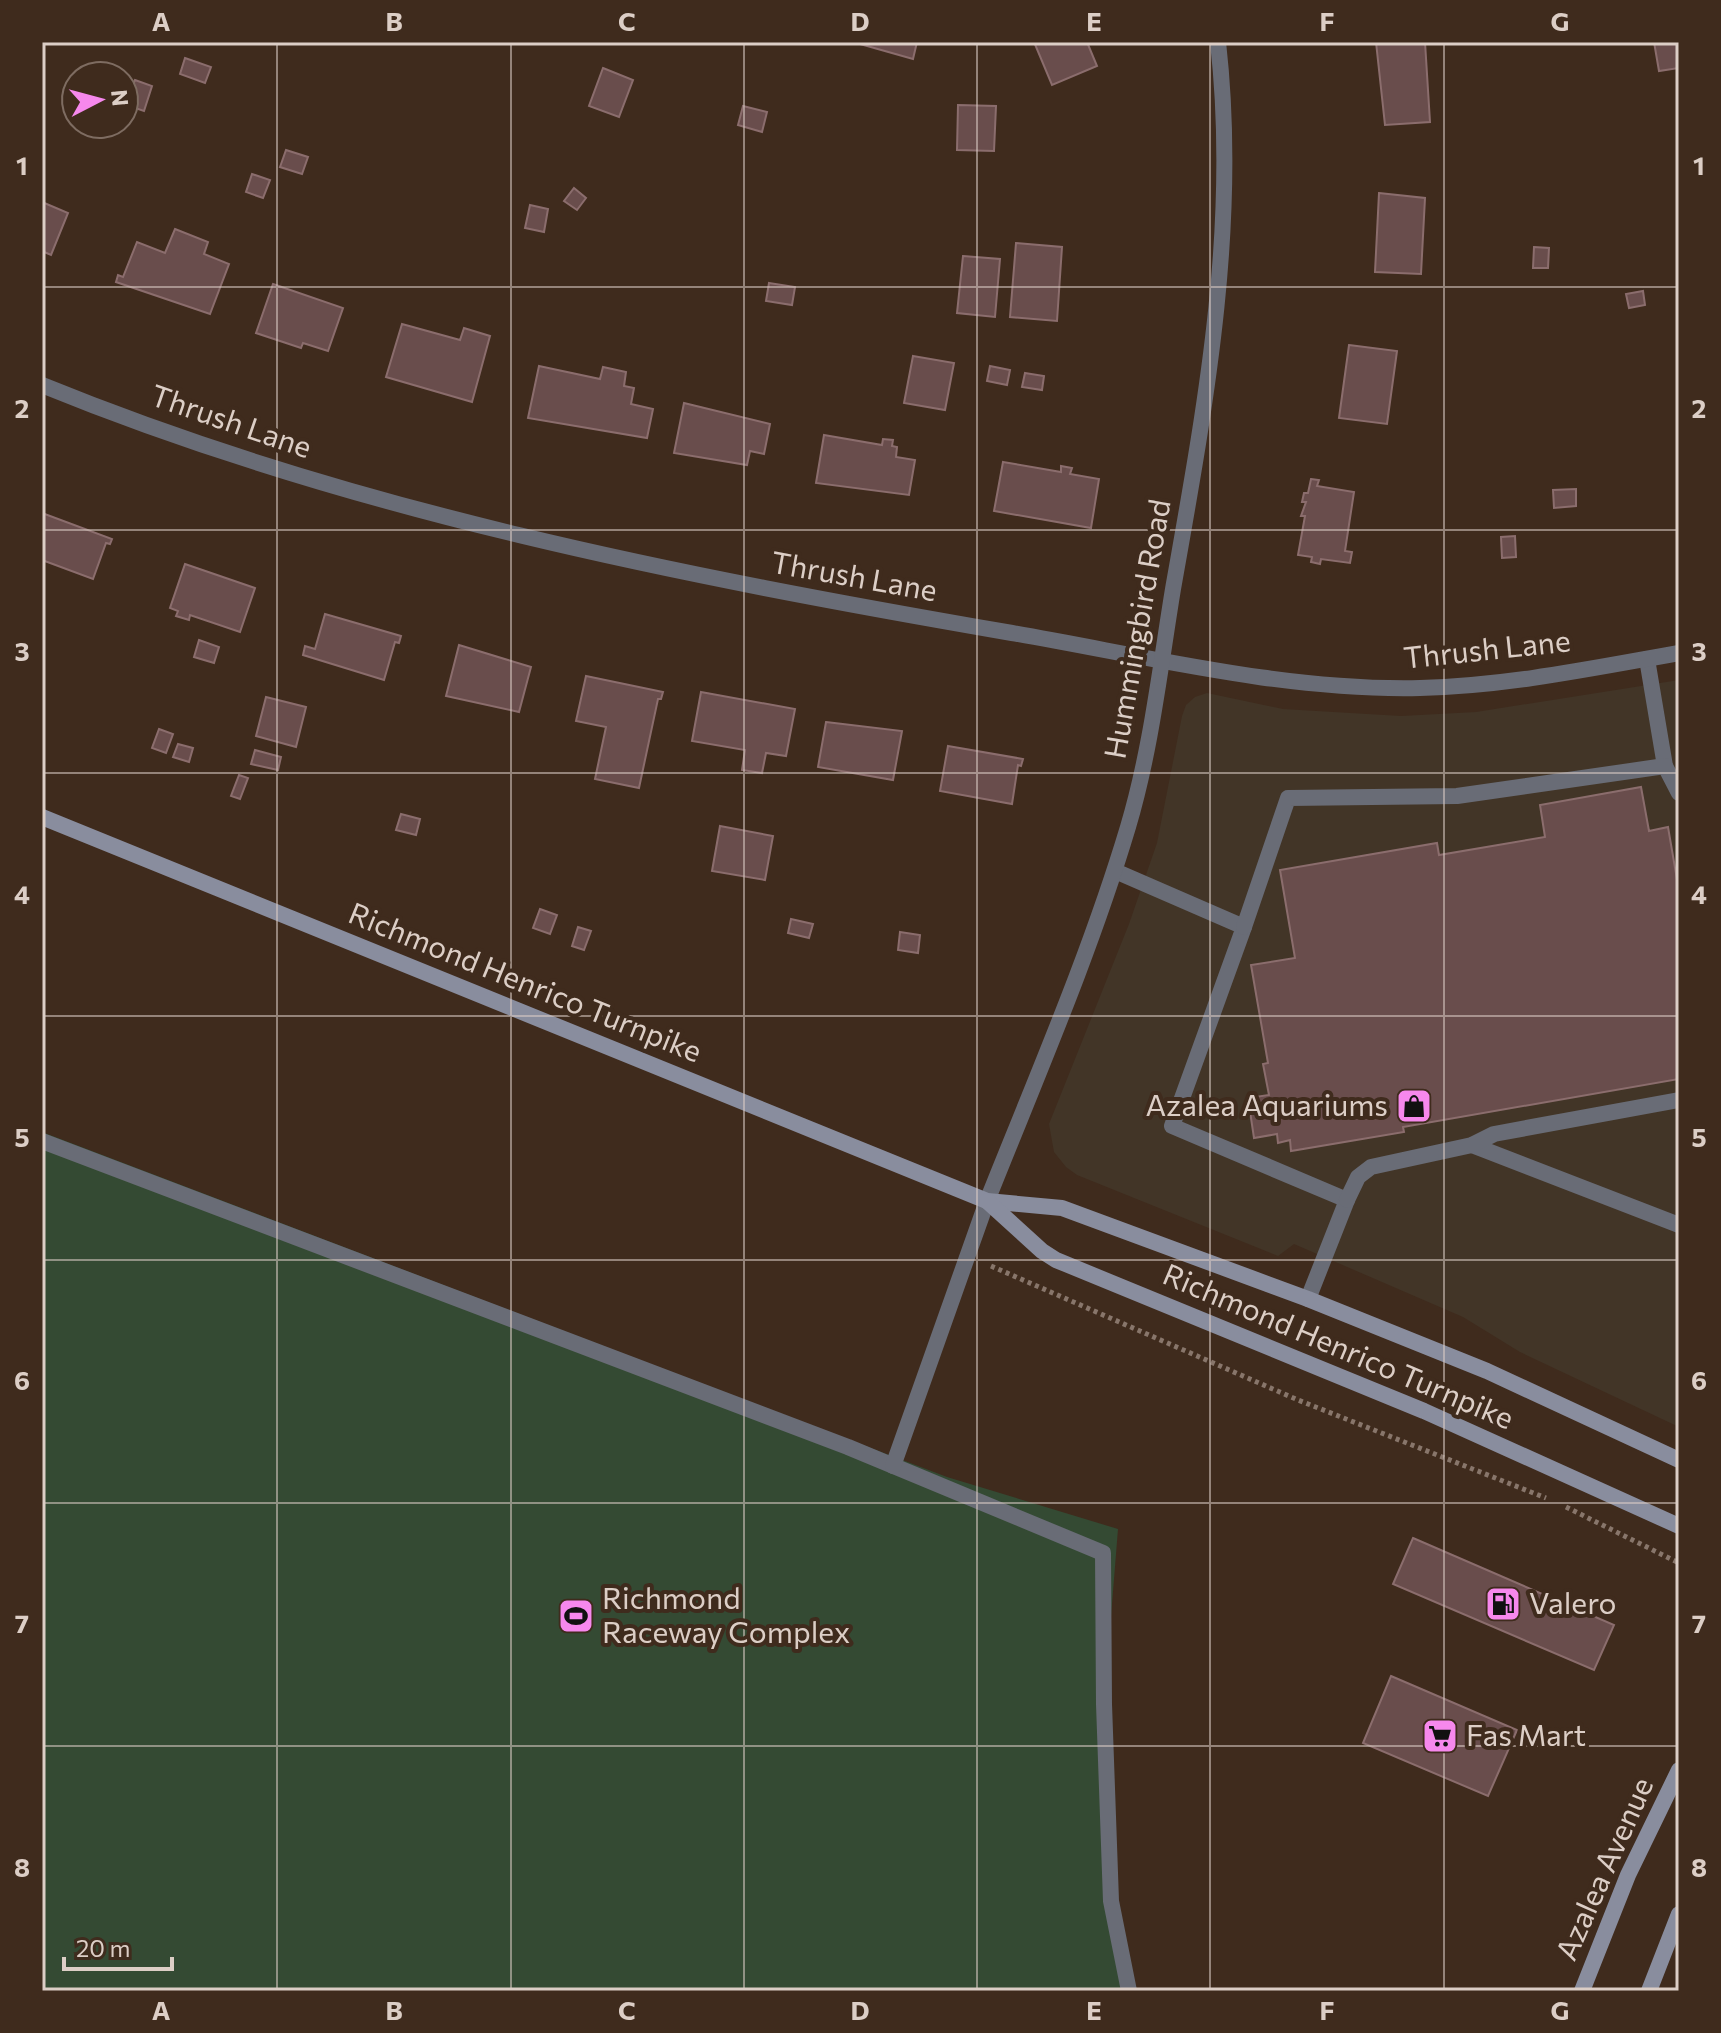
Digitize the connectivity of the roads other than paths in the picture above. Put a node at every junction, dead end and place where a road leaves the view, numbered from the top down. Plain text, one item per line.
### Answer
1 (1218, 42) edge
2 (42, 385) edge
3 (1679, 653) edge
4 (1161, 659) junction
5 (1647, 659) junction
6 (1665, 766) junction
7 (1679, 793) edge
8 (42, 817) edge
9 (1115, 871) junction
10 (1244, 927) junction
11 (1679, 1100) edge
12 (42, 1141) edge
13 (1472, 1145) junction
14 (1347, 1200) junction
15 (987, 1201) junction
16 (1679, 1225) edge
17 (1308, 1299) junction
18 (1679, 1460) edge
19 (893, 1466) junction
20 (1679, 1526) edge
21 (1679, 1770) edge
22 (1679, 1914) edge
23 (1675, 1935) edge
24 (1129, 1991) edge
25 (1582, 1991) edge
26 (1649, 1991) edge

1 - 4 street, Hummingbird Road
2 - 4 street, Thrush Lane
3 - 5 street, Thrush Lane
4 - 5 street, Thrush Lane
4 - 9 street, Hummingbird Road
5 - 6 street
6 - 7 street
6 - 10 street
8 - 15 main road, Richmond Henrico Turnpike
9 - 10 street
9 - 15 street, Hummingbird Road
10 - 14 street
11 - 13 street
12 - 19 street
13 - 14 street
13 - 16 street
14 - 17 street
15 - 17 main road, Richmond Henrico Turnpike
15 - 19 street, Hummingbird Road
15 - 20 main road, Richmond Henrico Turnpike
17 - 18 main road, Richmond Henrico Turnpike
19 - 24 street
21 - 25 main road, Azalea Avenue
22 - 23 main road
23 - 26 main road

